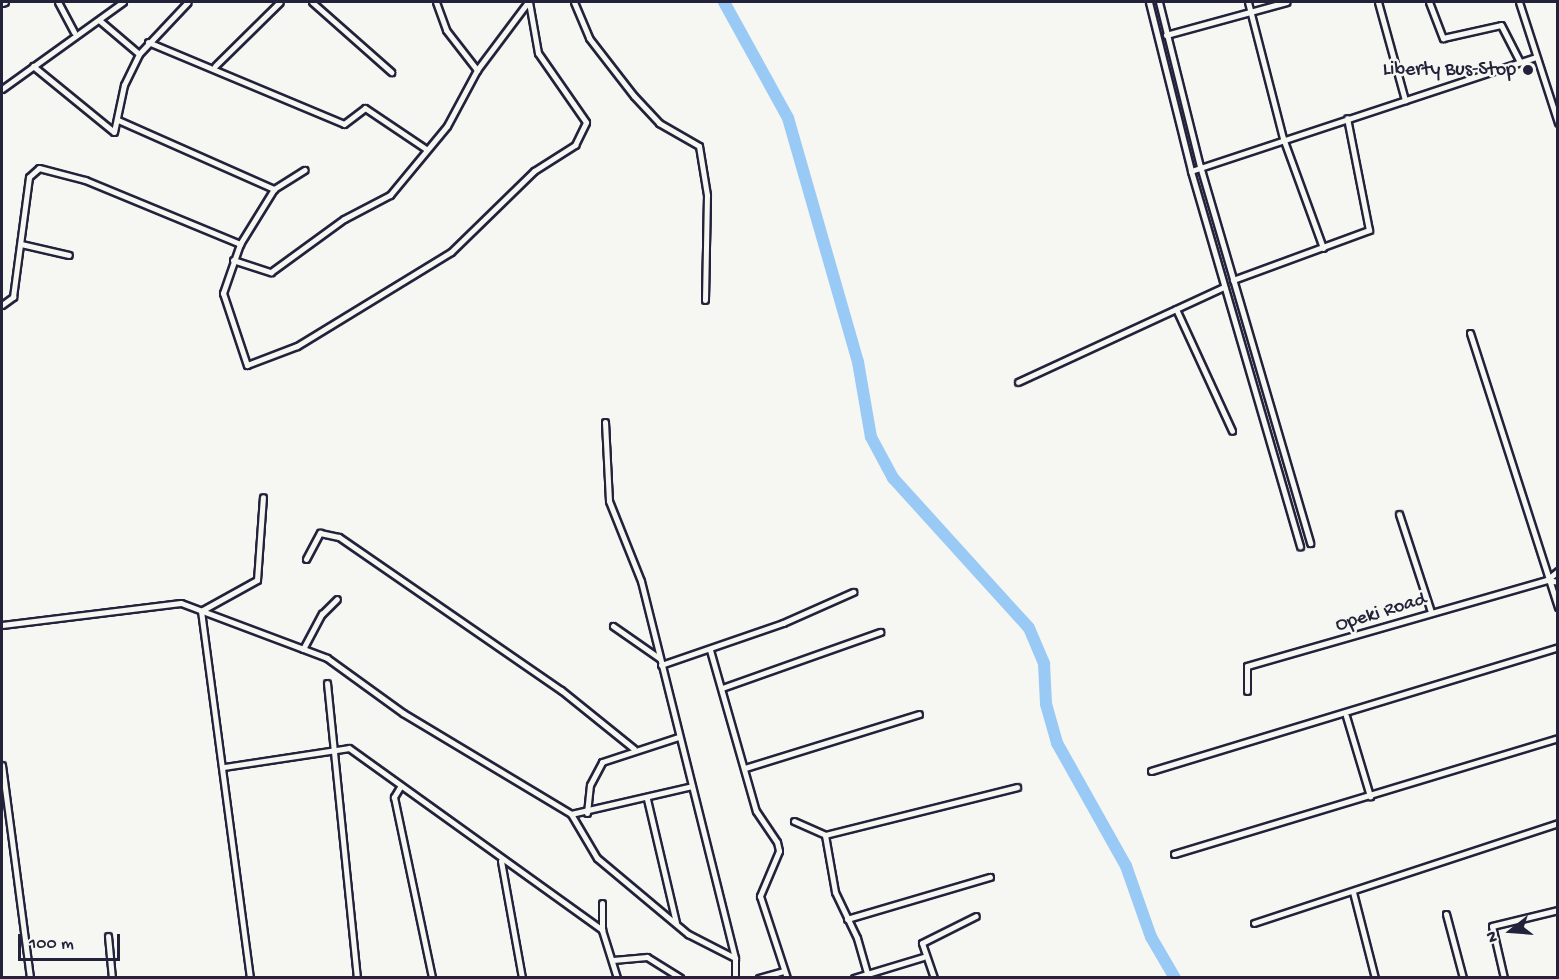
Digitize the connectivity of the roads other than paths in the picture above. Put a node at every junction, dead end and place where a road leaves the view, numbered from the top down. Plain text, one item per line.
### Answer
1 (58, 2) edge
2 (123, 2) edge
3 (188, 2) edge
4 (280, 2) edge
5 (312, 2) edge
6 (436, 2) edge
7 (528, 2) edge
8 (574, 2) edge
9 (1149, 2) edge
10 (1159, 2) edge
11 (1248, 2) edge
12 (1287, 2) edge
13 (1378, 2) edge
14 (1429, 2) edge
15 (1519, 2) edge
16 (1250, 13) junction
17 (99, 20) junction
18 (74, 32) junction
19 (1166, 35) junction
20 (148, 42) junction
21 (139, 54) junction
22 (1536, 57) junction
23 (1520, 62) junction
24 (33, 66) junction
25 (215, 66) junction
26 (477, 70) junction
27 (391, 72) dead end
28 (2, 89) edge
29 (1405, 100) junction
30 (1347, 118) junction
31 (118, 120) junction
32 (1557, 123) edge
33 (1284, 138) junction
34 (426, 150) junction
35 (1200, 166) junction
36 (305, 170) dead end
37 (1191, 171) junction
38 (274, 189) junction
39 (21, 244) junction
40 (240, 244) junction
41 (1323, 248) junction
42 (69, 255) dead end
43 (233, 260) junction
44 (1233, 280) junction
45 (1224, 287) junction
46 (705, 300) dead end
47 (2, 305) edge
48 (1176, 309) junction
49 (1470, 333) dead end
50 (1018, 382) dead end
51 (605, 422) dead end
52 (1232, 431) dead end
53 (263, 497) dead end
54 (1399, 514) dead end
55 (1310, 543) dead end
56 (1300, 546) dead end
57 (306, 559) dead end
58 (1557, 571) edge
59 (1547, 580) junction
60 (1557, 582) edge
61 (853, 592) dead end
62 (337, 599) dead end
63 (1557, 608) edge
64 (201, 611) junction
65 (1431, 612) junction
66 (2, 625) edge
67 (613, 626) dead end
68 (880, 632) dead end
69 (1557, 647) edge
70 (303, 649) junction
71 (710, 650) junction
72 (660, 662) junction
73 (327, 683) dead end
74 (722, 688) junction
75 (1247, 691) dead end
76 (919, 714) dead end
77 (1346, 716) junction
78 (678, 737) junction
79 (1557, 738) edge
80 (331, 746) junction
81 (634, 749) junction
82 (2, 765) edge
83 (224, 767) junction
84 (745, 768) junction
85 (1151, 771) dead end
86 (2, 773) edge
87 (692, 786) junction
88 (400, 787) junction
89 (1017, 787) dead end
90 (1370, 796) junction
91 (647, 799) junction
92 (587, 813) junction
93 (571, 814) junction
94 (794, 822) dead end
95 (1557, 823) edge
96 (825, 835) junction
97 (1173, 854) dead end
98 (501, 860) junction
99 (990, 877) dead end
100 (1353, 892) junction
101 (602, 903) dead end
102 (1557, 910) edge
103 (1446, 914) dead end
104 (976, 916) dead end
105 (846, 919) junction
106 (1254, 923) dead end
107 (677, 924) junction
108 (602, 930) junction
109 (108, 936) dead end
110 (922, 957) junction
111 (735, 958) junction
112 (613, 960) junction
113 (784, 971) junction
114 (867, 974) junction
115 (30, 978) edge
116 (112, 978) edge
117 (250, 978) edge
118 (357, 978) edge
119 (432, 978) edge
120 (522, 978) edge
121 (617, 978) edge
122 (680, 978) edge
123 (735, 978) edge
124 (759, 978) edge
125 (787, 978) edge
126 (854, 978) edge
127 (934, 978) edge
128 (1376, 978) edge
129 (1462, 978) edge
130 (1504, 978) edge

1 - 18 street
2 - 17 street
3 - 20 street
4 - 25 street
5 - 27 street
6 - 26 street
7 - 26 street
7 - 43 street
8 - 46 street
9 - 37 street
10 - 19 street
11 - 16 street
12 - 16 street
13 - 29 street
14 - 23 street
15 - 22 street
16 - 19 street
16 - 33 street
17 - 18 street
17 - 21 street
18 - 24 street
19 - 35 street
20 - 21 street
20 - 25 street
21 - 31 street
22 - 23 street
22 - 32 street
23 - 29 street
24 - 28 street
24 - 31 street
25 - 34 street
26 - 34 street
29 - 30 street
30 - 33 street
30 - 41 street
31 - 38 street
33 - 35 street
33 - 41 street
34 - 43 street
35 - 37 street
35 - 44 street
36 - 38 street
37 - 45 street
38 - 40 street
39 - 40 street
39 - 42 street
39 - 47 street
40 - 43 street
41 - 44 street
44 - 55 street
45 - 48 street
45 - 56 street
48 - 50 street
48 - 52 street
49 - 59 street
51 - 72 street
53 - 64 street
54 - 65 street
57 - 81 street
58 - 59 street, Opeki Road
59 - 60 street, Opeki Road
59 - 63 street
59 - 65 street, Opeki Road
61 - 71 street
62 - 70 street
64 - 66 street
64 - 70 street
64 - 83 street
65 - 75 street, Opeki Road
67 - 72 street
68 - 74 street
69 - 77 street
70 - 93 street
71 - 72 street
71 - 74 street
72 - 78 street
73 - 80 street
74 - 84 street
76 - 84 street
77 - 85 street
77 - 90 street
78 - 81 street
78 - 87 street
79 - 90 street
80 - 83 street
80 - 88 street
80 - 118 street
81 - 92 street
82 - 86 street
83 - 117 street
84 - 113 street
86 - 115 street
87 - 91 street
87 - 111 street
88 - 98 street
88 - 119 street
89 - 96 street
90 - 97 street
91 - 92 street
91 - 107 street
92 - 93 street
93 - 107 street
94 - 96 street
95 - 100 street
96 - 105 street
98 - 108 street
98 - 120 street
99 - 105 street
100 - 106 street
100 - 128 street
101 - 108 street
102 - 130 street
103 - 129 street
104 - 110 street
105 - 114 street
107 - 111 street
108 - 112 street
109 - 116 street
110 - 114 street
110 - 127 street
111 - 123 street
112 - 121 street
112 - 122 street
113 - 124 street
113 - 125 street
114 - 126 street

